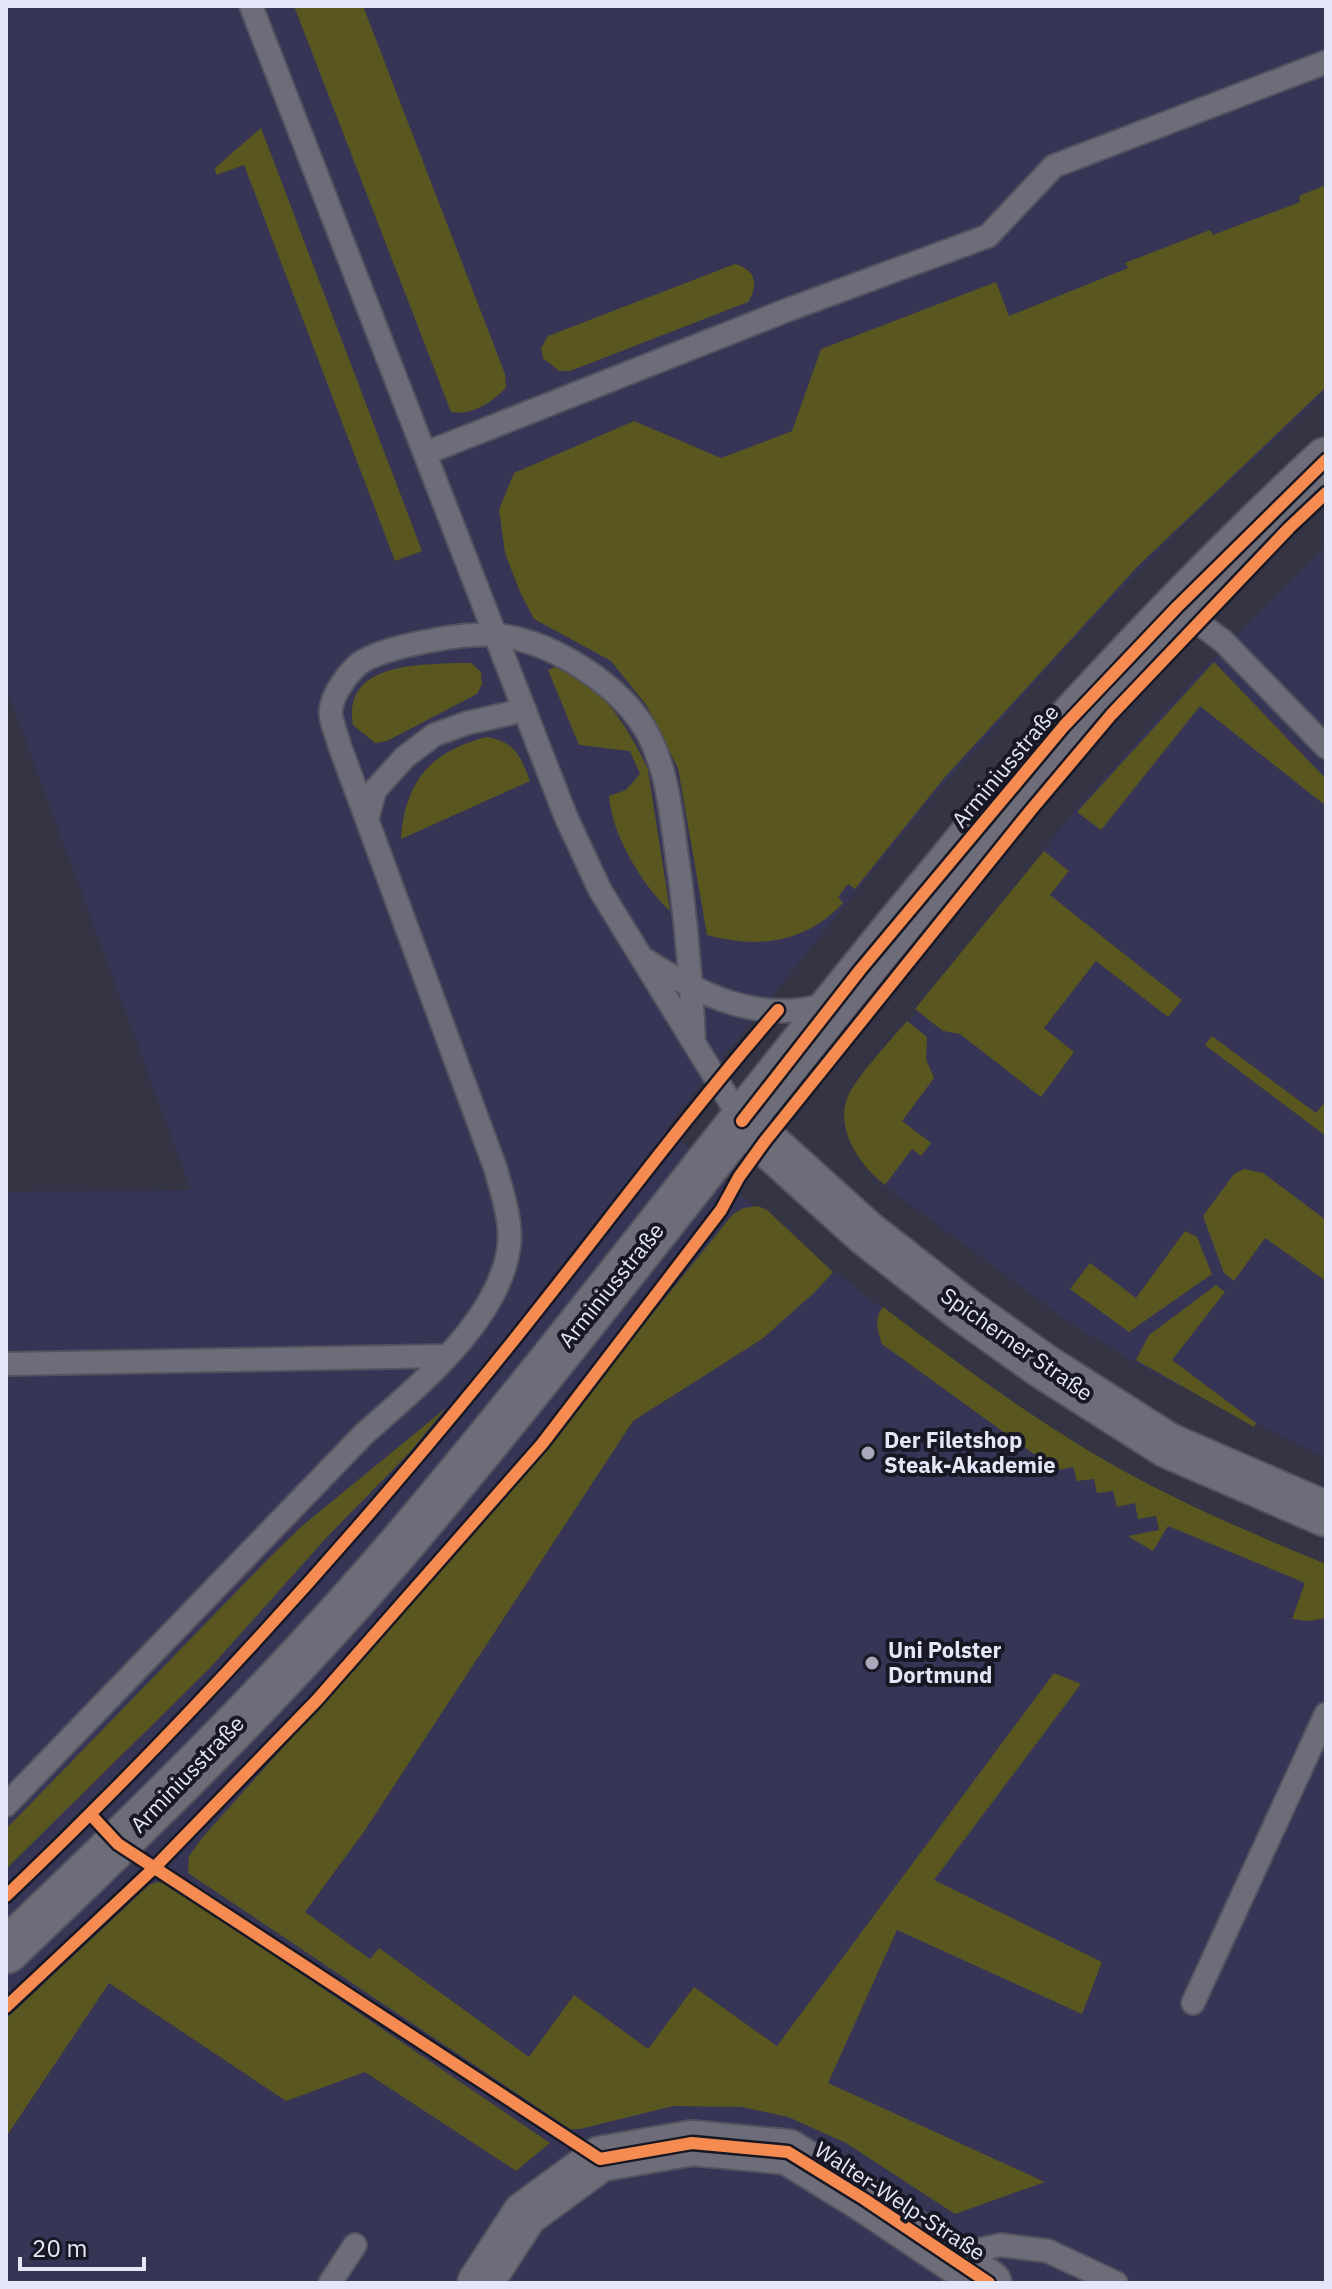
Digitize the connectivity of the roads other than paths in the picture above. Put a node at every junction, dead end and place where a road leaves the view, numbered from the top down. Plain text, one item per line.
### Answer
1 (251, 6) edge
2 (1326, 62) edge
3 (426, 453) junction
4 (1326, 460) edge
5 (1177, 607) junction
6 (496, 635) junction
7 (525, 710) junction
8 (1326, 747) edge
9 (367, 819) junction
10 (639, 956) junction
11 (690, 988) junction
12 (835, 1001) junction
13 (694, 1042) junction
14 (742, 1121) junction
15 (445, 1356) junction
16 (6, 1364) edge
17 (1326, 1514) edge
18 (1326, 1714) edge
19 (6, 1805) edge
20 (6, 1951) edge
21 (1193, 2003) dead end
22 (355, 2245) dead end
23 (949, 2256) junction
24 (330, 2283) edge
25 (480, 2283) edge
26 (989, 2283) edge
27 (1116, 2283) edge

1 - 3 lane
2 - 3 lane
3 - 6 lane
4 - 5 street, Arminiusstraße
5 - 8 lane
5 - 12 street, Arminiusstraße
6 - 7 lane
6 - 9 lane
6 - 11 lane
7 - 9 lane
7 - 10 lane
9 - 15 lane
10 - 11 lane
10 - 13 lane
11 - 12 lane
11 - 13 lane
12 - 14 street, Arminiusstraße
13 - 14 lane
14 - 17 street, Spicherner Straße
14 - 20 street, Arminiusstraße
15 - 16 lane
15 - 19 lane
18 - 21 lane
22 - 24 lane
23 - 25 street, Walter-Welp-Straße
23 - 26 street, Walter-Welp-Straße
23 - 27 lane

